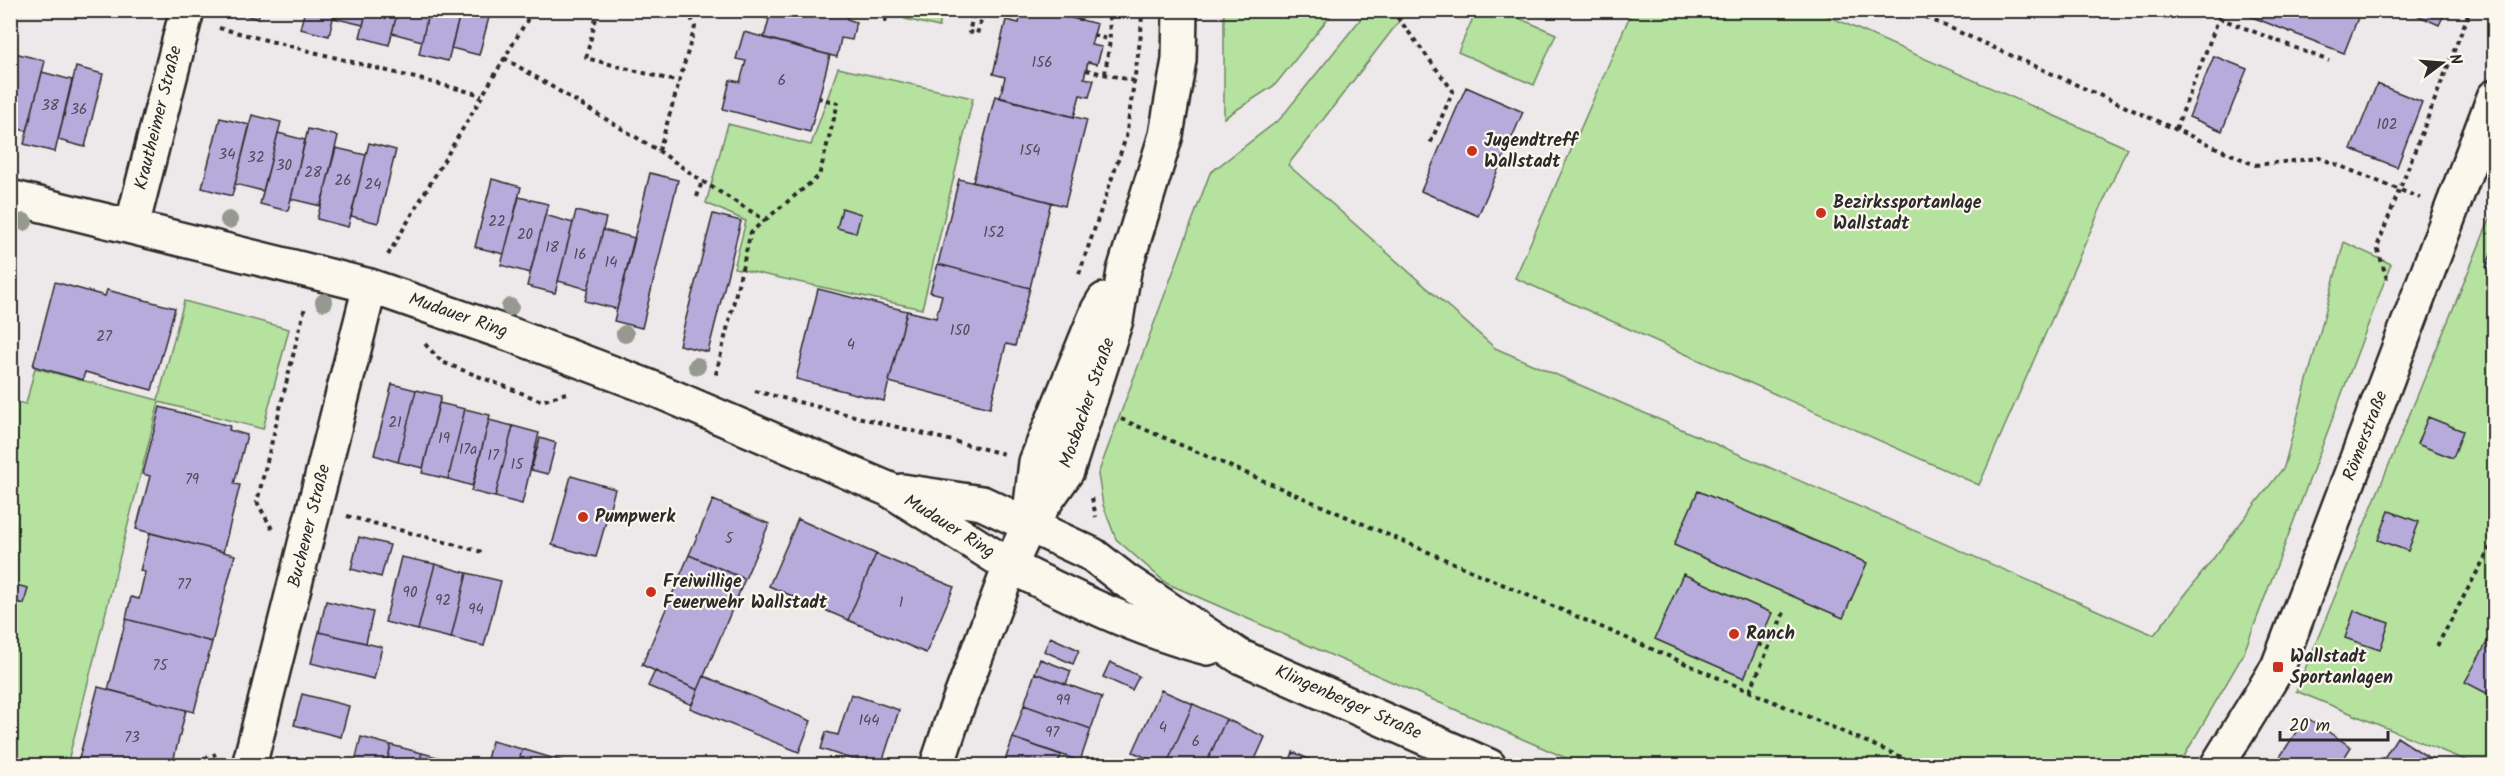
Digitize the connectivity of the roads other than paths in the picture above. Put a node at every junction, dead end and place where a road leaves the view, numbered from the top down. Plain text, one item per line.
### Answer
1 (1180, 10) edge
2 (185, 15) edge
3 (2494, 97) edge
4 (10, 197) edge
5 (132, 226) junction
6 (1124, 271) junction
7 (370, 286) junction
8 (888, 489) junction
9 (1029, 525) junction
10 (1010, 566) junction
11 (1239, 656) junction
12 (249, 765) edge
13 (937, 765) edge
14 (1489, 765) edge
15 (2217, 765) edge

1 - 6 street, Mosbacher Straße
2 - 5 street, Krautheimer Straße
3 - 15 street, Römerstraße
4 - 5 street, Mudauer Ring
5 - 7 street, Mudauer Ring
6 - 9 street, Mosbacher Straße
6 - 9 street, Mosbacher Straße
7 - 8 street, Mudauer Ring
7 - 12 street, Buchener Straße
8 - 9 street, Mudauer Ring
8 - 10 street, Mudauer Ring
9 - 10 street, Mosbacher Straße
9 - 11 street, Klingenberger Straße
10 - 11 street, Klingenberger Straße
10 - 13 street, Mosbacher Straße
11 - 14 street, Klingenberger Straße

